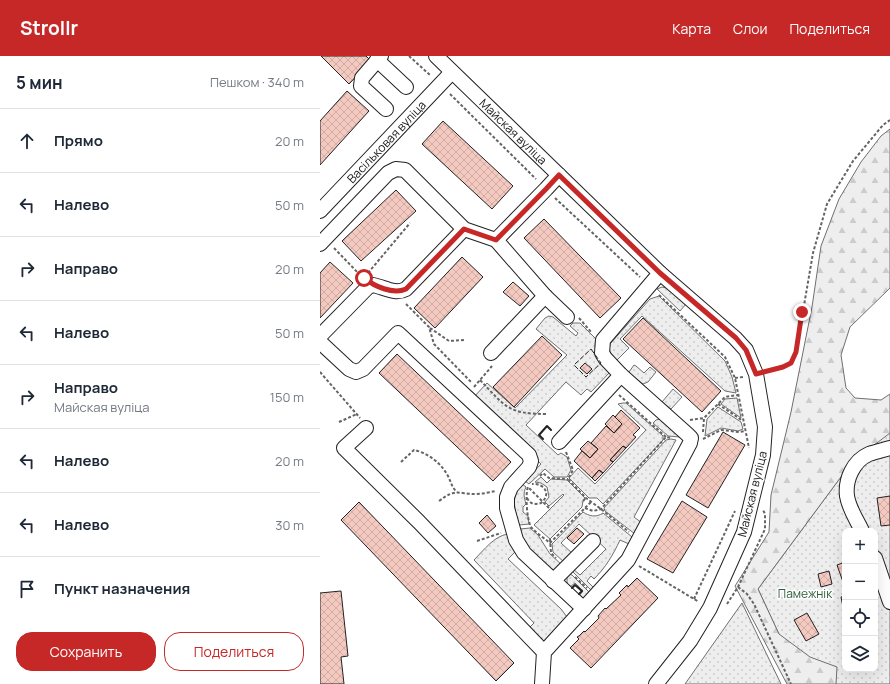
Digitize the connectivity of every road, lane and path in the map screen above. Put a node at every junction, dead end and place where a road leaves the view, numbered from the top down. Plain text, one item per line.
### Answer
1 (436, 56) edge
2 (379, 58) edge
3 (452, 72) junction
4 (406, 87) dead end
5 (386, 109) dead end
6 (890, 120) edge
7 (559, 175) junction
8 (320, 211) edge
9 (464, 229) junction
10 (496, 240) junction
11 (323, 242) edge
12 (660, 273) junction
13 (373, 285) junction
14 (394, 291) junction
15 (545, 296) junction
16 (567, 317) dead end
17 (429, 327) junction
18 (320, 336) edge
19 (464, 340) dead end
20 (320, 342) edge
21 (491, 353) dead end
22 (320, 372) edge
23 (756, 374) junction
24 (621, 375) junction
25 (735, 378) dead end
26 (480, 380) dead end
27 (475, 385) dead end
28 (610, 387) junction
29 (738, 395) dead end
30 (718, 404) junction
31 (357, 414) junction
32 (546, 414) dead end
33 (704, 418) junction
34 (689, 420) dead end
35 (339, 422) dead end
36 (744, 422) dead end
37 (364, 423) joint
38 (746, 431) dead end
39 (666, 437) junction
40 (559, 442) joint
41 (690, 443) junction
42 (890, 448) edge
43 (401, 462) dead end
44 (568, 479) junction
45 (519, 484) junction
46 (532, 484) junction
47 (457, 492) junction
48 (526, 496) junction
49 (586, 498) junction
50 (583, 501) dead end
51 (440, 502) dead end
52 (543, 502) junction
53 (591, 502) junction
54 (549, 508) dead end
55 (585, 508) junction
56 (601, 509) junction
57 (860, 528) edge
58 (639, 540) junction
59 (593, 541) dead end
60 (628, 560) junction
61 (877, 564) edge
62 (553, 581) junction
63 (738, 587) dead end
64 (890, 602) edge
65 (710, 608) junction
66 (584, 609) junction
67 (544, 652) junction
68 (542, 684) edge
69 (656, 684) edge
70 (791, 684) edge

1 - 3 street, Майская вуліца
2 - 4 street
2 - 5 street
3 - 7 street, Майская вуліца
3 - 8 street, Васільковая вуліца
6 - 23 path
7 - 10 street
7 - 12 street, Майская вуліца
9 - 10 street
9 - 11 street
9 - 14 street
10 - 15 street
11 - 13 path
12 - 23 street, Майская вуліца
12 - 24 street
13 - 14 street
13 - 18 street
14 - 17 path
15 - 16 street
15 - 21 street
17 - 19 path
17 - 27 path
20 - 45 street
22 - 31 path
23 - 25 path
23 - 65 street, Майская вуліца
24 - 28 street
24 - 41 street
26 - 32 path
28 - 39 path
28 - 40 street
29 - 30 path
30 - 33 path
30 - 36 path
31 - 35 path
31 - 37 path
33 - 34 path
33 - 38 path
37 - 67 street
39 - 41 path
39 - 56 path
40 - 44 path
41 - 58 street
42 - 57 street
43 - 47 path
44 - 46 path
44 - 49 path
45 - 46 path
45 - 47 path
45 - 48 path
45 - 52 path
45 - 62 street
46 - 52 path
47 - 51 path
48 - 52 path
48 - 55 path
49 - 50 path
49 - 53 path
52 - 54 path
53 - 55 path
53 - 56 path
55 - 56 path
56 - 58 path
58 - 60 street
59 - 62 street
60 - 65 path
60 - 66 street
61 - 64 street
62 - 66 street
63 - 70 path
65 - 69 street, Майская вуліца
66 - 67 street
67 - 68 street

